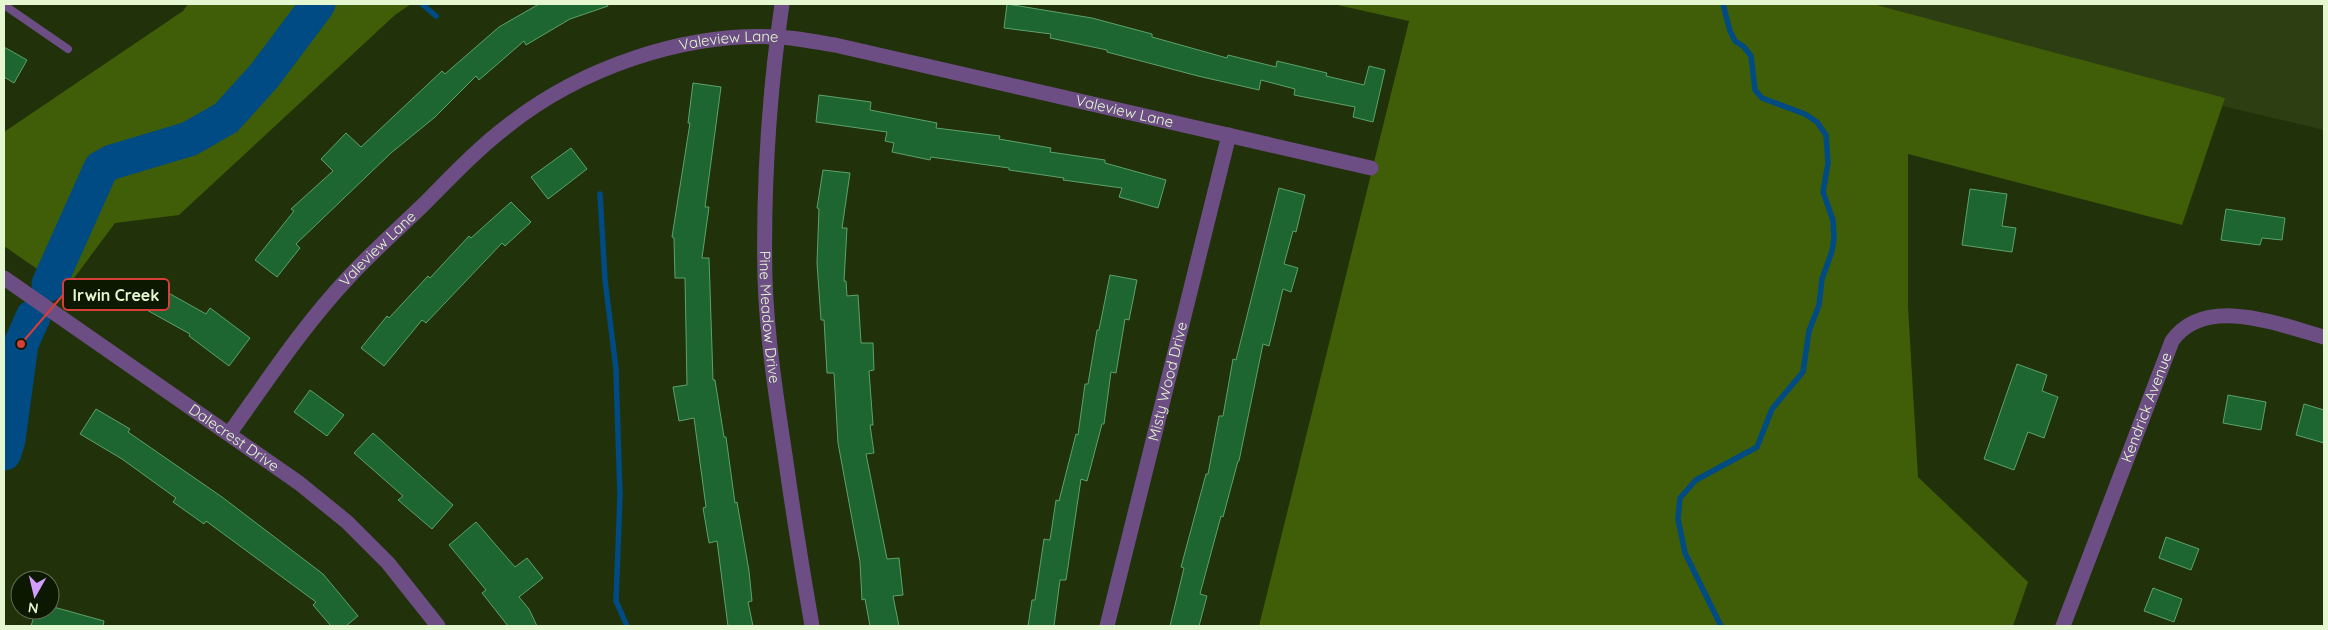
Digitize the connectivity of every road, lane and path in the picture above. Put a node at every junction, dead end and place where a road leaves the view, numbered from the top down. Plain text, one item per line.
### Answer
1 (782, 4) edge
2 (4, 5) edge
3 (778, 37) junction
4 (68, 49) dead end
5 (1229, 135) junction
6 (1371, 168) dead end
7 (4, 278) edge
8 (2324, 337) edge
9 (228, 434) junction
10 (438, 626) edge
11 (812, 626) edge
12 (1107, 626) edge
13 (2063, 626) edge

1 - 3 street, Pine Meadow Drive
2 - 4 lane
3 - 5 street, Valeview Lane
3 - 9 street, Valeview Lane
3 - 11 street, Pine Meadow Drive
5 - 6 street, Valeview Lane
5 - 12 street, Misty Wood Drive
7 - 9 street, Dalecrest Drive
8 - 13 street, Kendrick Avenue
9 - 10 street, Dalecrest Drive

